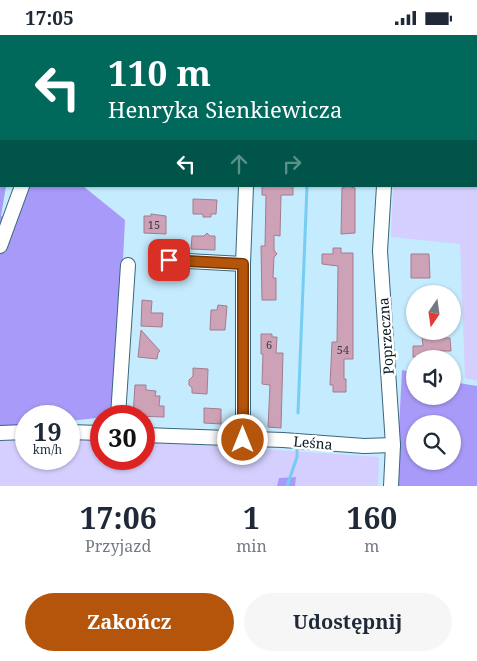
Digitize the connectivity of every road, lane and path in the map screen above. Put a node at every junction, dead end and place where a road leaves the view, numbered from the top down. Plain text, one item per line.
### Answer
1 (22, 187) edge
2 (246, 187) edge
3 (384, 187) edge
4 (0, 246) edge
5 (169, 260) dead end
6 (243, 264) junction
7 (128, 265) dead end
8 (119, 405) edge
9 (0, 433) edge
10 (15, 433) edge
11 (155, 436) edge
12 (243, 440) junction
13 (393, 445) junction
14 (391, 486) edge

1 - 4 street
2 - 6 street
3 - 13 street, Poprzeczna
5 - 6 street
6 - 12 street
7 - 8 street
9 - 10 street
11 - 12 street, Leśna
12 - 13 street, Leśna
13 - 14 street, Poprzeczna

